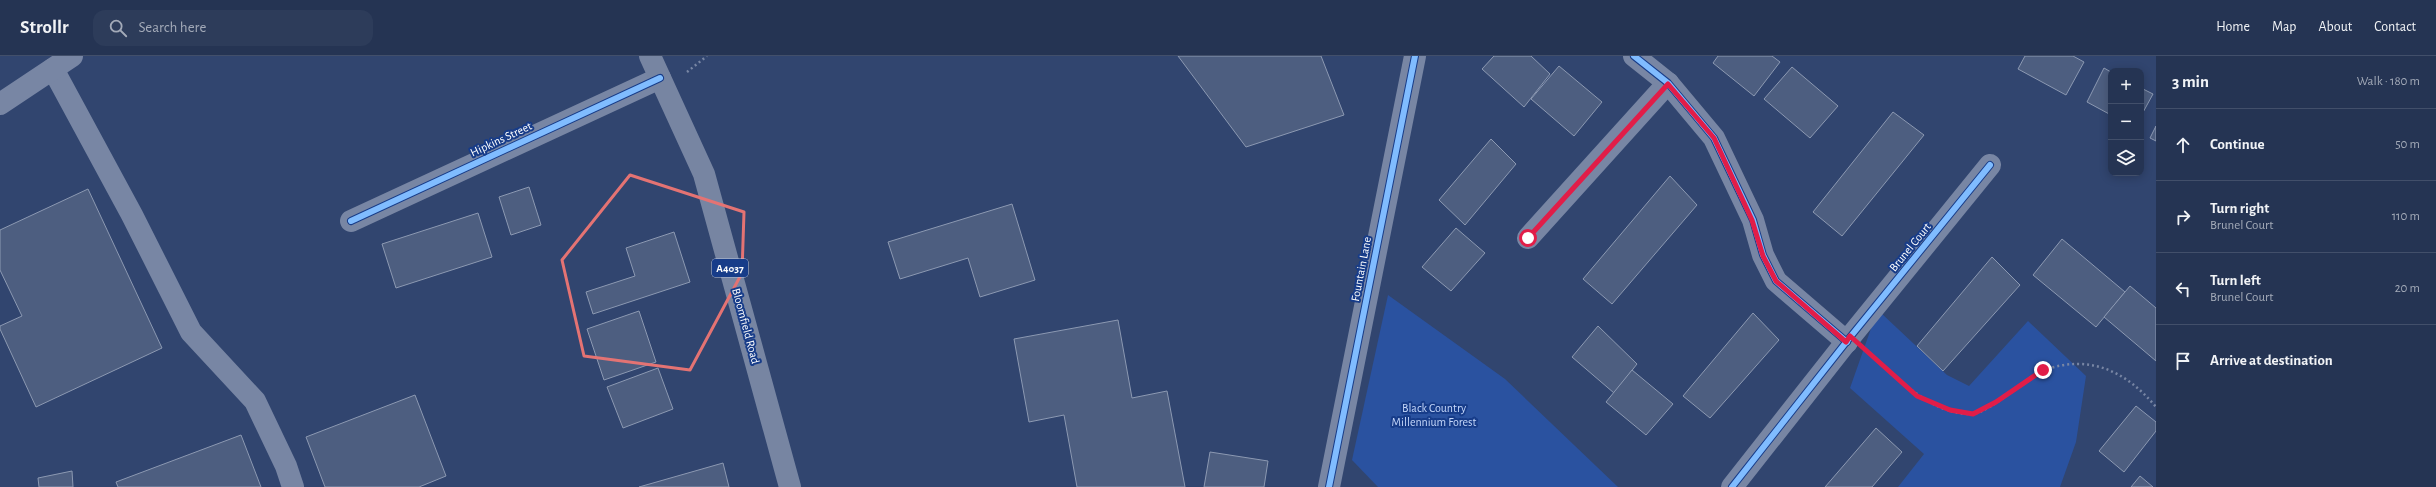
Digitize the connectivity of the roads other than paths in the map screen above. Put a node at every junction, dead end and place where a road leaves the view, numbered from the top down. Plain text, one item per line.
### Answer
1 (72, 56) edge
2 (650, 56) edge
3 (1415, 56) edge
4 (1634, 56) edge
5 (53, 69) junction
6 (660, 78) junction
7 (1668, 84) junction
8 (0, 104) edge
9 (1990, 165) dead end
10 (351, 221) dead end
11 (1528, 238) dead end
12 (1848, 339) junction
13 (293, 487) edge
14 (790, 487) edge
15 (1328, 487) edge
16 (1732, 487) edge

1 - 5 street
2 - 6 main road, Bloomfield Road / A4037
3 - 15 street, Fountain Lane
4 - 7 street
5 - 8 street
5 - 13 street
6 - 10 street, Hipkins Street
6 - 14 main road, Bloomfield Road / A4037
7 - 11 street
7 - 12 street
9 - 12 street, Brunel Court
12 - 16 street, Brunel Court

